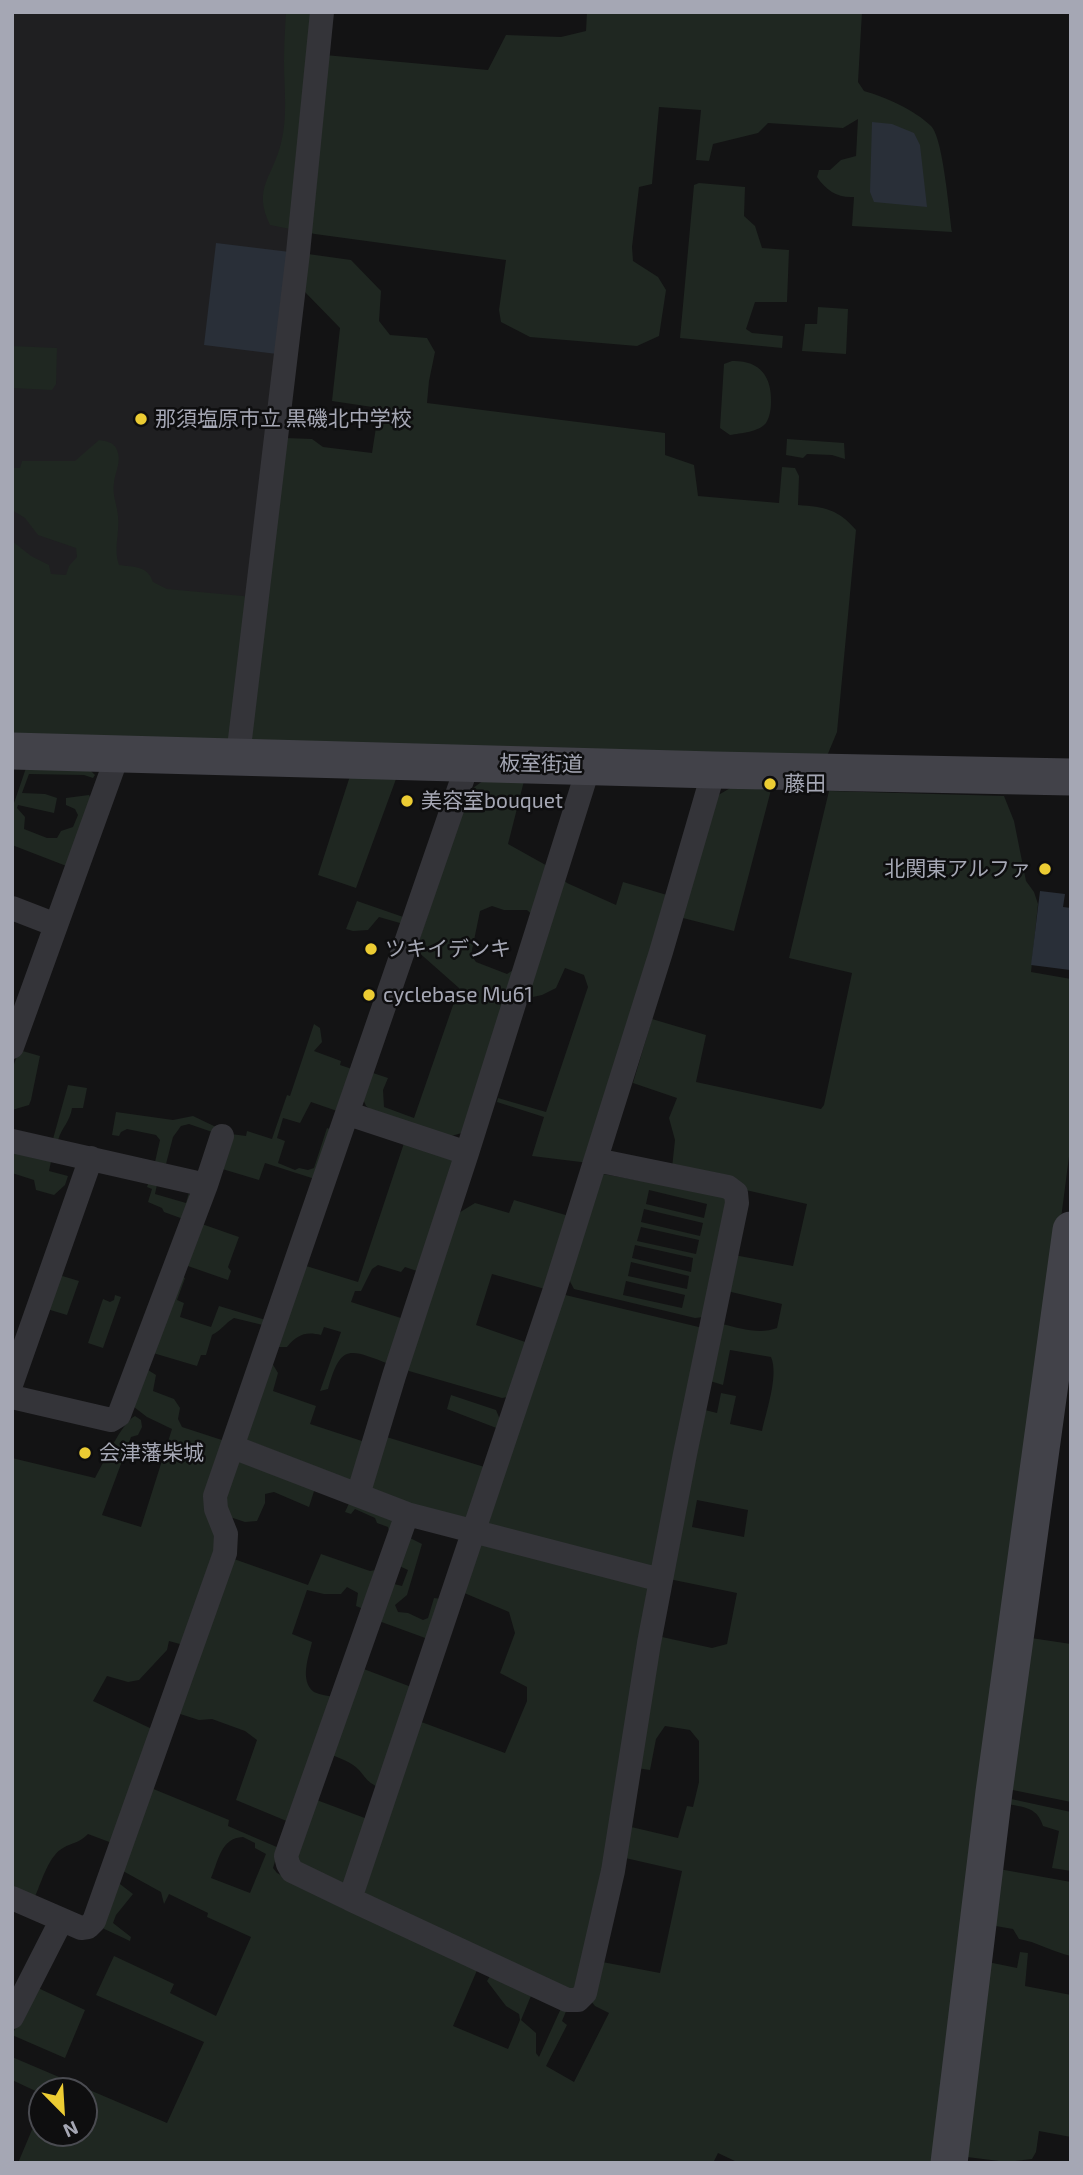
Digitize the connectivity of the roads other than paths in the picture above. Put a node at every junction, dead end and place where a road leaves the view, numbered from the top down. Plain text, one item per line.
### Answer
1 (322, 12) edge
2 (12, 751) edge
3 (118, 754) junction
4 (238, 756) junction
5 (468, 763) junction
6 (589, 766) junction
7 (714, 770) junction
8 (1071, 777) edge
9 (12, 908) edge
10 (56, 925) junction
11 (12, 1046) edge
12 (349, 1114) junction
13 (222, 1136) dead end
14 (12, 1141) edge
15 (467, 1153) junction
16 (92, 1158) junction
17 (596, 1160) junction
18 (206, 1185) junction
19 (1071, 1230) edge
20 (12, 1382) edge
21 (12, 1397) edge
22 (233, 1447) junction
23 (358, 1495) junction
24 (407, 1514) junction
25 (474, 1532) junction
26 (661, 1580) junction
27 (12, 1898) edge
28 (350, 1899) junction
29 (61, 1921) junction
30 (12, 2017) edge
31 (948, 2163) edge

1 - 4 street
2 - 3 main road, 板室街道
3 - 4 main road, 板室街道
3 - 10 street
4 - 5 main road, 板室街道
5 - 6 main road, 板室街道
5 - 12 street
6 - 7 main road, 板室街道
6 - 15 street
7 - 8 main road, 板室街道
7 - 17 street
9 - 10 street
10 - 11 street
12 - 15 street
12 - 22 street
13 - 18 street
14 - 16 street
15 - 23 street
16 - 18 street
16 - 20 street
17 - 25 street
17 - 26 street
18 - 21 street
19 - 31 main road
22 - 23 street
22 - 29 street
23 - 24 street
24 - 25 street
24 - 28 street
25 - 26 street
25 - 28 street
26 - 28 street
27 - 29 street
29 - 30 street

